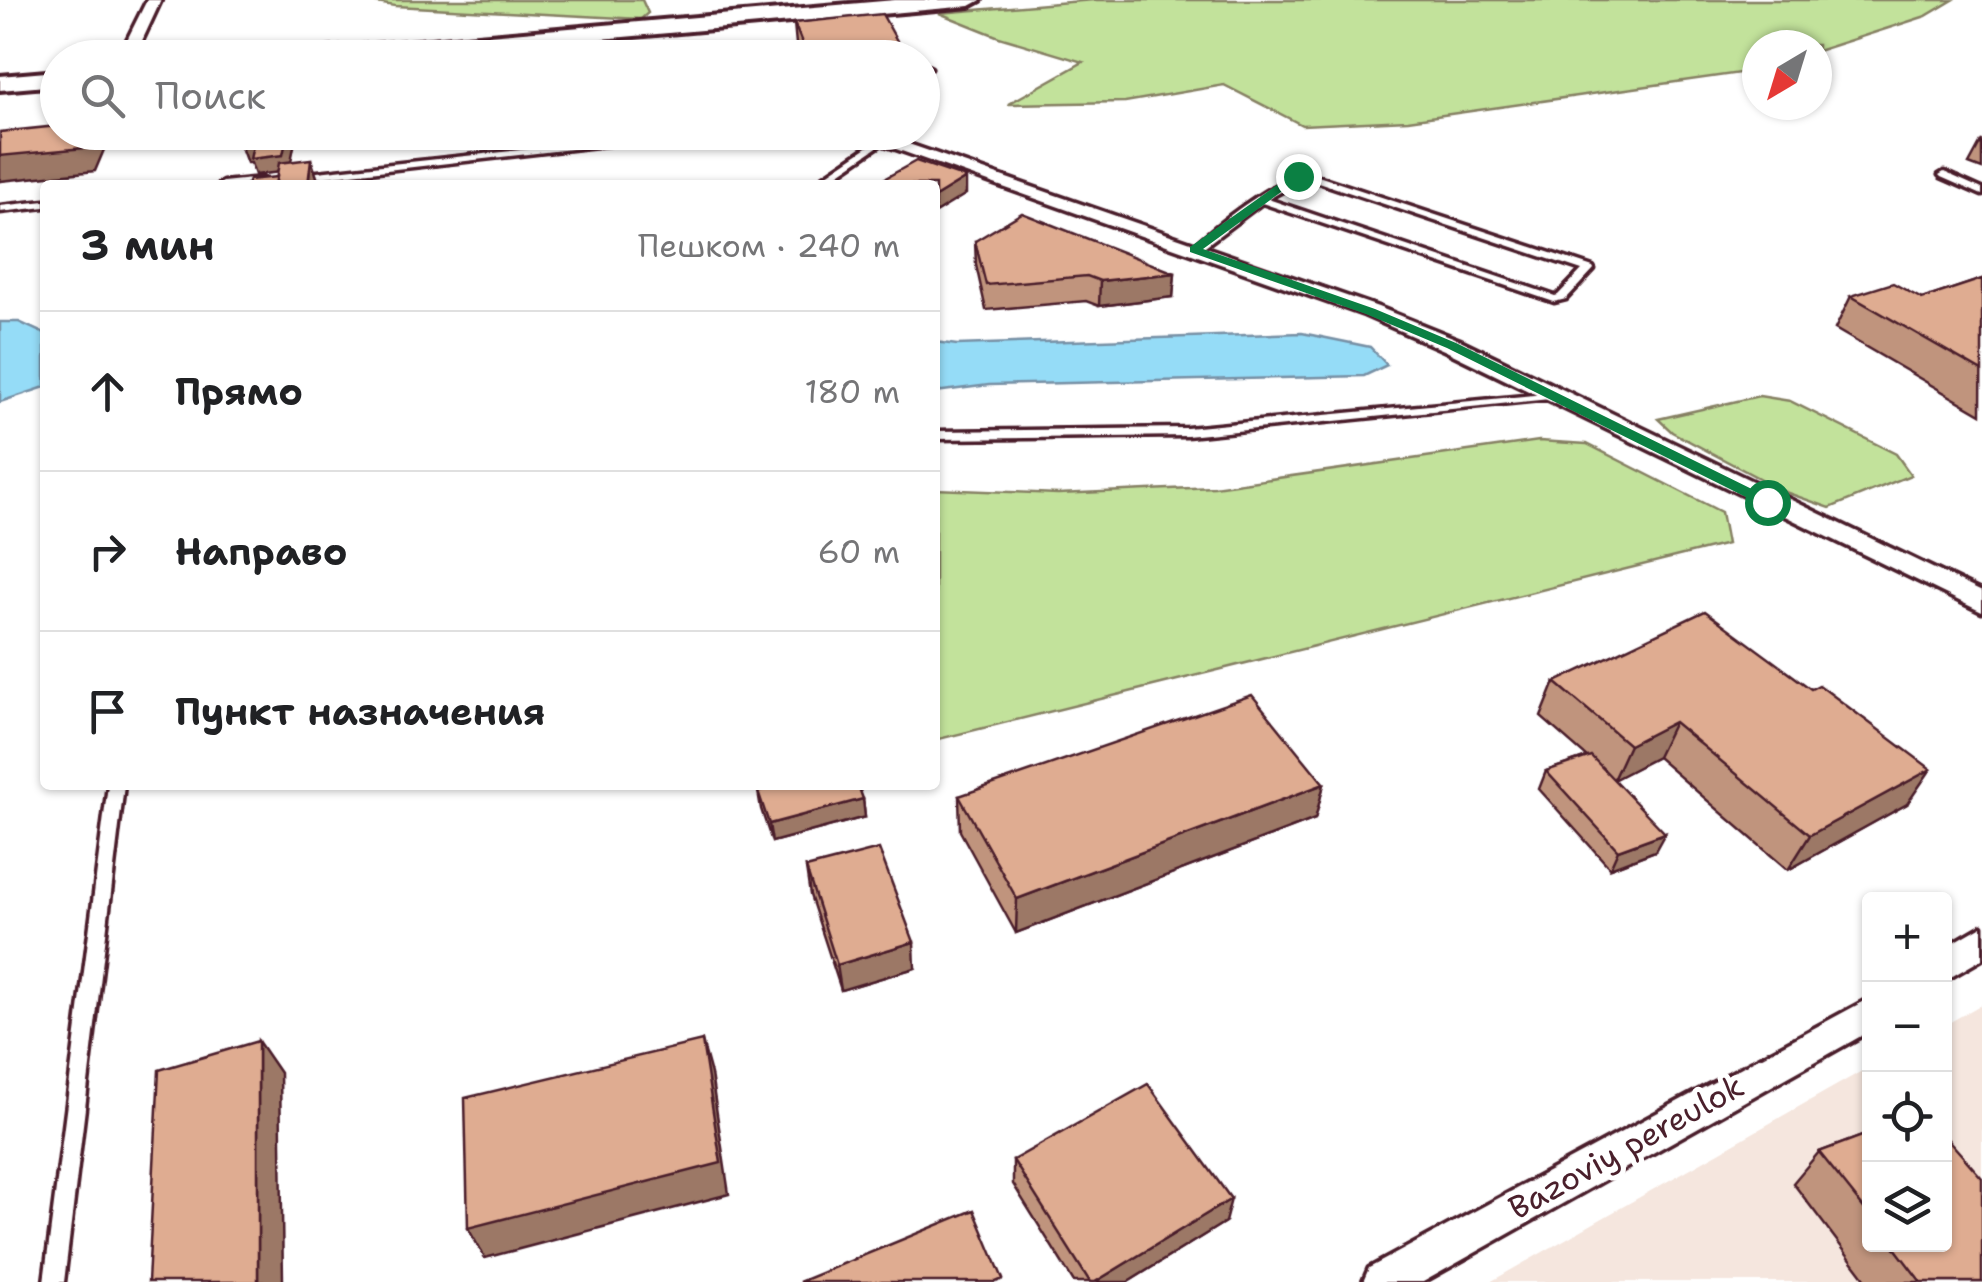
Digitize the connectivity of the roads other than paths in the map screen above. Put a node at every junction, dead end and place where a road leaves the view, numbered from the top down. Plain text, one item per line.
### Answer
1 (154, 0) edge
2 (970, 0) edge
3 (572, 35) junction
4 (135, 40) edge
5 (526, 40) edge
6 (586, 40) edge
7 (40, 81) edge
8 (2, 86) edge
9 (549, 150) edge
10 (870, 150) edge
11 (905, 150) edge
12 (1944, 174) dead end
13 (270, 180) edge
14 (824, 180) edge
15 (1982, 192) edge
16 (1263, 200) junction
17 (40, 205) edge
18 (0, 209) edge
19 (1194, 250) junction
20 (1555, 396) junction
21 (940, 435) edge
22 (1982, 603) edge
23 (115, 790) edge
24 (1982, 940) edge
25 (1952, 961) edge
26 (1862, 1017) edge
27 (54, 1282) edge
28 (1383, 1282) edge

1 - 4 street
2 - 3 main road
3 - 5 main road
3 - 6 street
7 - 8 main road
9 - 13 lane
10 - 14 lane
11 - 19 street
12 - 15 lane
16 - 16 lane
16 - 19 lane
17 - 18 lane
19 - 20 street
20 - 21 lane
20 - 22 street
23 - 27 lane
24 - 25 street
26 - 28 street, Bazoviy pereulok

